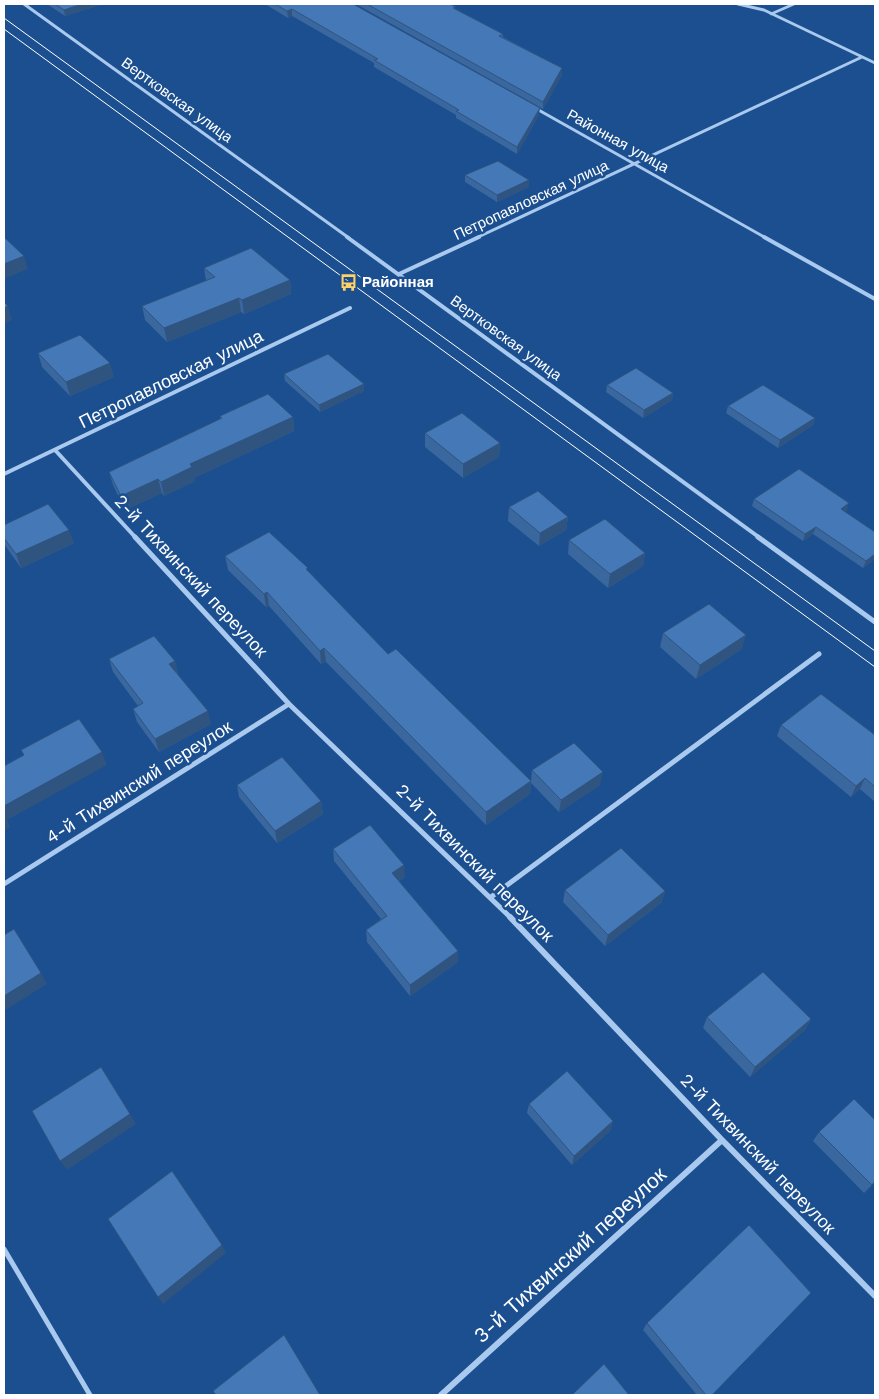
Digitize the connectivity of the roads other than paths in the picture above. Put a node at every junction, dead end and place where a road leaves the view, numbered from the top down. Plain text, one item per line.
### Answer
1 (24, 4) edge
2 (738, 4) edge
3 (794, 4) edge
4 (771, 14) junction
5 (862, 57) junction
6 (875, 63) edge
7 (531, 106) edge
8 (635, 164) junction
9 (399, 274) junction
10 (875, 299) edge
11 (350, 308) dead end
12 (55, 450) junction
13 (4, 474) edge
14 (875, 622) edge
15 (819, 654) dead end
16 (289, 704) junction
17 (4, 884) edge
18 (491, 897) junction
19 (722, 1140) junction
20 (4, 1249) edge
21 (875, 1296) edge
22 (90, 1395) edge
23 (441, 1395) edge

1 - 9 street, Вертковская улица
2 - 4 street
3 - 4 lane
4 - 5 street
5 - 6 street
5 - 8 street, Петропавловская улица
7 - 8 street, Районная улица
8 - 9 street, Петропавловская улица
8 - 10 street, Районная улица
9 - 14 street, Вертковская улица
11 - 12 street, Петропавловская улица
12 - 13 street, Петропавловская улица
12 - 16 street, 2-й Тихвинский переулок
15 - 18 street
16 - 17 street, 4-й Тихвинский переулок
16 - 18 street, 2-й Тихвинский переулок
18 - 19 street, 2-й Тихвинский переулок
19 - 21 street, 2-й Тихвинский переулок
19 - 23 street, 3-й Тихвинский переулок
20 - 22 lane

